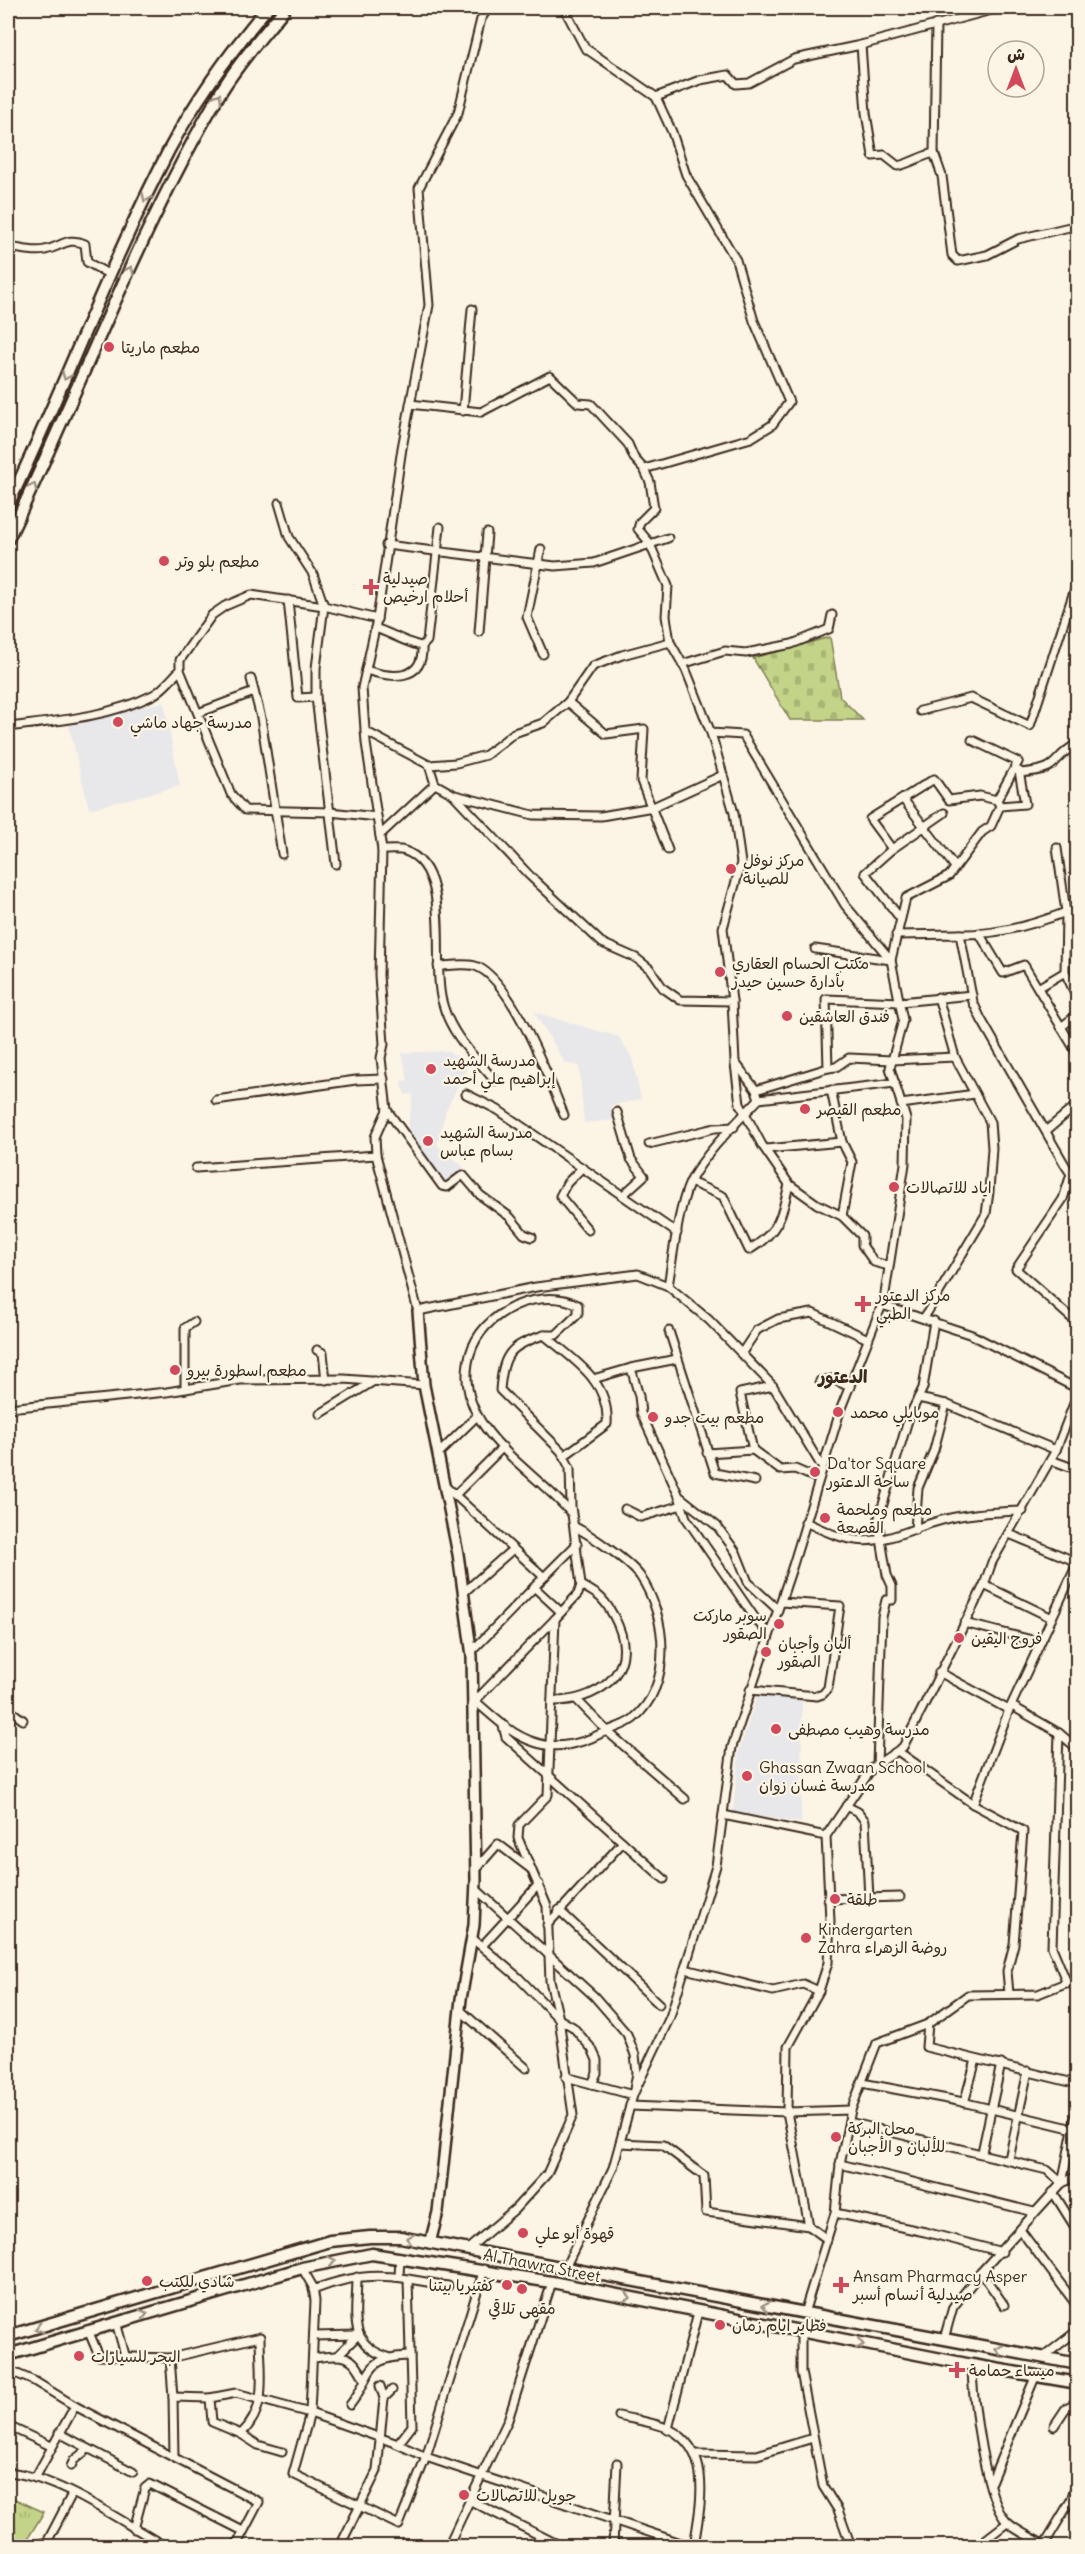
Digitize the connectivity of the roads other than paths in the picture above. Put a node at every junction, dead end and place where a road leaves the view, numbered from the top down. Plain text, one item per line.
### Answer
1 (267, 8) edge
2 (285, 8) edge
3 (488, 8) edge
4 (564, 8) edge
5 (999, 8) edge
6 (936, 24) junction
7 (861, 45) junction
8 (656, 97) junction
9 (934, 153) junction
10 (157, 175) junction
11 (172, 184) junction
12 (1077, 225) edge
13 (8, 247) edge
14 (110, 275) junction
15 (100, 297) junction
16 (115, 304) junction
17 (472, 309) dead end
18 (410, 404) junction
19 (463, 411) junction
20 (644, 469) junction
21 (279, 503) dead end
22 (8, 505) edge
23 (440, 527) dead end
24 (487, 533) dead end
25 (668, 538) dead end
26 (8, 539) edge
27 (649, 542) junction
28 (386, 545) junction
29 (541, 549) dead end
30 (437, 552) junction
31 (485, 556) junction
32 (537, 563) junction
33 (1077, 579) edge
34 (288, 600) junction
35 (324, 606) junction
36 (832, 615) dead end
37 (376, 619) junction
38 (375, 628) junction
39 (479, 632) dead end
40 (670, 642) junction
41 (422, 646) junction
42 (543, 654) dead end
43 (682, 664) junction
44 (180, 670) junction
45 (366, 670) junction
46 (251, 679) dead end
47 (254, 692) junction
48 (316, 697) junction
49 (568, 702) junction
50 (920, 711) dead end
51 (198, 713) junction
52 (8, 727) edge
53 (365, 731) junction
54 (711, 733) junction
55 (972, 740) dead end
56 (1077, 743) edge
57 (1018, 762) junction
58 (429, 765) junction
59 (1020, 772) junction
60 (723, 775) junction
61 (435, 784) junction
62 (453, 794) junction
63 (903, 799) junction
64 (998, 803) junction
65 (653, 807) junction
66 (330, 812) junction
67 (276, 813) junction
68 (944, 813) dead end
69 (377, 817) junction
70 (924, 827) junction
71 (380, 835) junction
72 (1057, 848) dead end
73 (892, 849) junction
74 (382, 850) junction
75 (669, 850) dead end
76 (282, 854) dead end
77 (336, 864) dead end
78 (955, 867) junction
79 (1066, 912) junction
80 (900, 918) junction
81 (979, 933) junction
82 (960, 934) junction
83 (896, 935) junction
84 (815, 949) dead end
85 (891, 960) junction
86 (438, 966) junction
87 (1065, 972) junction
88 (1038, 988) junction
89 (972, 995) junction
90 (938, 997) junction
91 (1077, 1000) edge
92 (732, 1001) junction
93 (900, 1002) junction
94 (1077, 1014) edge
95 (1061, 1027) junction
96 (1077, 1055) edge
97 (955, 1057) junction
98 (892, 1060) junction
99 (735, 1062) junction
100 (828, 1068) junction
101 (384, 1079) junction
102 (495, 1081) dead end
103 (895, 1083) junction
104 (756, 1090) junction
105 (831, 1090) junction
106 (466, 1094) dead end
107 (975, 1094) junction
108 (216, 1100) dead end
109 (759, 1100) junction
110 (901, 1104) junction
111 (1077, 1104) edge
112 (387, 1110) junction
113 (617, 1112) dead end
114 (746, 1113) junction
115 (564, 1114) dead end
116 (734, 1127) junction
117 (1047, 1130) junction
118 (842, 1142) junction
119 (649, 1144) dead end
120 (766, 1149) junction
121 (376, 1155) junction
122 (582, 1167) junction
123 (196, 1168) dead end
124 (1074, 1175) edge
125 (690, 1182) junction
126 (789, 1184) junction
127 (623, 1195) junction
128 (842, 1216) junction
129 (588, 1230) dead end
130 (677, 1233) junction
131 (532, 1237) dead end
132 (889, 1266) junction
133 (668, 1286) junction
134 (882, 1305) junction
135 (418, 1311) junction
136 (924, 1318) junction
137 (934, 1321) junction
138 (194, 1322) dead end
139 (1077, 1324) edge
140 (669, 1331) dead end
141 (544, 1335) junction
142 (868, 1339) junction
143 (318, 1350) dead end
144 (741, 1354) junction
145 (677, 1359) junction
146 (631, 1368) junction
147 (593, 1379) junction
148 (326, 1380) junction
149 (374, 1381) junction
150 (820, 1381) dead end
151 (424, 1385) junction
152 (773, 1386) junction
153 (850, 1387) junction
154 (185, 1389) junction
155 (1077, 1391) edge
156 (918, 1398) junction
157 (946, 1404) junction
158 (8, 1408) edge
159 (320, 1414) dead end
160 (477, 1416) junction
161 (503, 1447) junction
162 (753, 1450) junction
163 (1056, 1450) junction
164 (707, 1453) junction
165 (438, 1454) junction
166 (564, 1456) junction
167 (1051, 1460) junction
168 (822, 1467) junction
169 (1077, 1470) edge
170 (818, 1479) junction
171 (755, 1481) dead end
172 (444, 1485) junction
173 (455, 1495) junction
174 (679, 1496) junction
175 (681, 1505) junction
176 (625, 1509) dead end
177 (1023, 1511) junction
178 (572, 1514) junction
179 (805, 1522) junction
180 (575, 1527) junction
181 (915, 1530) junction
182 (1009, 1534) junction
183 (880, 1538) junction
184 (577, 1544) junction
185 (513, 1549) junction
186 (1077, 1562) edge
187 (543, 1577) junction
188 (581, 1585) junction
189 (984, 1585) junction
190 (534, 1587) junction
191 (463, 1593) junction
192 (781, 1602) junction
193 (777, 1609) junction
194 (561, 1612) junction
195 (1052, 1618) junction
196 (555, 1619) junction
197 (964, 1623) junction
198 (769, 1634) junction
199 (1040, 1642) junction
200 (472, 1654) junction
201 (939, 1672) junction
202 (750, 1690) junction
203 (577, 1700) junction
204 (475, 1701) junction
205 (552, 1701) junction
206 (1010, 1708) junction
207 (8, 1709) edge
208 (22, 1720) dead end
209 (503, 1726) junction
210 (607, 1731) junction
211 (1059, 1733) junction
212 (550, 1745) junction
213 (1077, 1749) edge
214 (899, 1752) junction
215 (877, 1765) junction
216 (549, 1775) junction
217 (685, 1799) dead end
218 (973, 1804) junction
219 (846, 1806) junction
220 (723, 1815) junction
221 (826, 1836) junction
222 (622, 1842) junction
223 (476, 1869) junction
224 (534, 1871) junction
225 (664, 1879) dead end
226 (539, 1884) junction
227 (476, 1889) junction
228 (900, 1897) dead end
229 (869, 1898) junction
230 (828, 1899) junction
231 (560, 1910) junction
232 (509, 1916) junction
233 (547, 1925) junction
234 (473, 1939) junction
235 (482, 1946) junction
236 (548, 1954) junction
237 (685, 1969) junction
238 (1077, 1978) edge
239 (1067, 1983) junction
240 (819, 1991) junction
241 (1009, 1994) junction
242 (659, 2004) dead end
243 (460, 2010) junction
244 (559, 2019) junction
245 (928, 2024) junction
246 (976, 2060) junction
247 (1001, 2064) junction
248 (526, 2068) dead end
249 (1028, 2071) junction
250 (567, 2077) junction
251 (862, 2083) junction
252 (592, 2084) junction
253 (1077, 2084) edge
254 (633, 2095) junction
255 (964, 2103) junction
256 (1077, 2105) edge
257 (630, 2106) junction
258 (992, 2109) junction
259 (851, 2110) junction
260 (787, 2112) junction
261 (1018, 2115) junction
262 (849, 2122) junction
263 (1075, 2129) edge
264 (620, 2143) junction
265 (982, 2152) junction
266 (1009, 2159) junction
267 (840, 2164) junction
268 (1077, 2176) edge
269 (1062, 2183) junction
270 (1053, 2192) junction
271 (1034, 2212) junction
272 (835, 2213) junction
273 (809, 2226) junction
274 (1021, 2231) junction
275 (1077, 2232) edge
276 (827, 2240) junction
277 (430, 2243) junction
278 (468, 2250) junction
279 (1002, 2252) junction
280 (400, 2257) junction
281 (302, 2268) junction
282 (566, 2268) junction
283 (484, 2269) junction
284 (981, 2272) junction
285 (357, 2277) junction
286 (399, 2277) junction
287 (408, 2279) junction
288 (552, 2282) junction
289 (448, 2286) dead end
290 (313, 2290) junction
291 (1004, 2305) dead end
292 (1077, 2307) edge
293 (96, 2311) junction
294 (698, 2312) junction
295 (804, 2313) junction
296 (70, 2319) junction
297 (116, 2322) junction
298 (102, 2326) junction
299 (88, 2330) junction
300 (1077, 2330) edge
301 (801, 2332) junction
302 (76, 2334) junction
303 (358, 2335) junction
304 (8, 2336) edge
305 (314, 2336) junction
306 (944, 2339) junction
307 (8, 2355) edge
308 (125, 2355) junction
309 (338, 2355) junction
310 (410, 2356) junction
311 (388, 2357) junction
312 (170, 2358) junction
313 (313, 2358) junction
314 (1042, 2358) junction
315 (1077, 2364) edge
316 (972, 2365) junction
317 (8, 2370) edge
318 (1036, 2375) junction
319 (364, 2379) junction
320 (1077, 2383) edge
321 (380, 2386) dead end
322 (392, 2390) dead end
323 (173, 2397) junction
324 (210, 2398) junction
325 (384, 2398) junction
326 (262, 2400) junction
327 (1077, 2403) edge
328 (350, 2405) dead end
329 (75, 2406) junction
330 (310, 2413) junction
331 (619, 2416) dead end
332 (8, 2426) edge
333 (1054, 2426) dead end
334 (668, 2429) junction
335 (59, 2433) junction
336 (241, 2434) junction
337 (380, 2438) junction
338 (813, 2438) junction
339 (398, 2444) junction
340 (51, 2446) junction
341 (88, 2449) junction
342 (282, 2452) dead end
343 (696, 2454) junction
344 (174, 2457) junction
345 (426, 2457) junction
346 (617, 2463) dead end
347 (70, 2466) dead end
348 (8, 2472) edge
349 (133, 2472) dead end
350 (483, 2476) junction
351 (34, 2478) junction
352 (1077, 2478) edge
353 (991, 2482) junction
354 (72, 2494) junction
355 (471, 2501) junction
356 (361, 2504) junction
357 (613, 2522) junction
358 (1007, 2523) junction
359 (134, 2529) junction
360 (243, 2531) junction
361 (46, 2544) edge
362 (1045, 2546) edge
363 (32, 2547) edge
364 (56, 2547) edge
365 (165, 2547) edge
366 (236, 2547) edge
367 (340, 2547) edge
368 (448, 2547) edge
369 (561, 2547) edge
370 (613, 2547) edge
371 (692, 2547) edge
372 (851, 2547) edge
373 (977, 2547) edge

1 - 10 main road
11 -> 2 main road
3 - 18 street
4 - 8 street
5 - 6 street
6 - 7 street
6 - 9 street
7 - 8 street
7 - 9 street
8 - 20 street
9 - 12 street
10 - 11 main road
10 -> 14 main road
16 -> 11 main road
13 - 14 street
14 - 15 main road
15 - 16 main road
15 -> 22 main road
26 -> 16 main road
17 - 19 street
18 - 19 street
18 - 28 street
19 - 20 street
20 - 27 street
21 - 35 street
23 - 30 street
24 - 31 street
25 - 27 street
27 - 32 street
27 - 40 street
28 - 30 street
28 - 37 street
29 - 32 street
30 - 31 street
30 - 41 street
31 - 32 street
31 - 39 street
32 - 42 street
33 - 50 street
34 - 35 street
34 - 44 street
34 - 48 street
35 - 37 street
35 - 48 street
36 - 43 street
37 - 38 street
38 - 41 street
38 - 45 street
40 - 43 street
40 - 49 street
41 - 45 street
43 - 54 street
44 - 51 street
44 - 52 street
45 - 53 street
46 - 47 street
47 - 51 street
47 - 67 street
48 - 66 street
49 - 58 street
49 - 65 street
51 - 67 street
53 - 58 street
53 - 69 street
54 - 60 street
54 - 85 street
55 - 57 street
56 - 59 street
57 - 59 street
57 - 64 street
58 - 61 street
59 - 64 street
60 - 65 street
60 - 92 street
61 - 62 street
61 - 71 street
62 - 65 street
62 - 92 street
63 - 64 street
63 - 70 street
63 - 73 street
64 - 78 street
65 - 75 street
66 - 67 street
66 - 69 street
66 - 77 street
67 - 76 street
68 - 70 street
69 - 71 street
70 - 73 street
70 - 78 street
71 - 74 street
72 - 79 street
73 - 80 street
74 - 86 street
74 - 101 street
78 - 80 street
79 - 81 street
79 - 87 street
80 - 83 street
81 - 82 street
81 - 88 street
82 - 83 street
82 - 89 street
83 - 85 street
84 - 85 street
85 - 93 street
86 - 102 street
86 - 115 street
87 - 88 street
87 - 91 street
88 - 95 street
89 - 90 street
89 - 117 street
90 - 93 street
90 - 97 street
92 - 99 street
93 - 98 street
93 - 100 street
94 - 95 street
95 - 96 street
97 - 98 street
97 - 107 street
98 - 100 street
98 - 103 street
99 - 104 street
99 - 114 street
100 - 104 street
101 - 108 street
101 - 112 street
103 - 105 street
103 - 110 street
104 - 109 street
105 - 109 street
105 - 118 street
106 - 122 street
107 - 110 street
107 - 136 street
109 - 114 street
110 - 132 street
111 - 117 street
112 - 121 street
112 - 131 street
113 - 127 street
114 - 116 street
114 - 120 street
116 - 119 street
116 - 125 street
117 - 124 street
118 - 120 street
118 - 128 street
120 - 126 street
121 - 123 street
121 - 135 street
122 - 127 street
122 - 129 street
124 - 139 street
125 - 126 street
125 - 130 street
126 - 128 street
127 - 130 street
128 - 132 street
130 - 133 street
132 - 134 street
133 - 135 street
133 - 144 street
134 - 136 street
134 - 142 street
135 - 151 street
136 - 137 street
137 - 155 street
137 - 156 street
138 - 154 street
140 - 145 street
141 - 147 street
141 - 160 street
141 - 166 street
142 - 144 street
142 - 153 street
143 - 148 street
144 - 152 street
145 - 146 street
145 - 164 street
146 - 147 street
146 - 174 street
147 - 166 street
148 - 149 street
148 - 154 street
149 - 151 street
149 - 159 street
150 - 153 street
151 - 165 street
152 - 162 street
152 - 168 street
153 - 168 street
154 - 158 street
155 - 163 street
156 - 157 street
156 - 183 street
157 - 163 street
157 - 181 street
160 - 161 street
160 - 165 street
161 - 173 street
161 - 178 street
162 - 164 street
162 - 170 street
163 - 167 street
164 - 171 street
165 - 172 street
166 - 178 street
167 - 169 street
167 - 177 street
168 - 170 street
170 - 179 street
172 - 173 street
172 - 191 street
173 - 185 street
174 - 175 street
174 - 193 street
175 - 176 street
175 - 198 street
177 - 181 street
177 - 182 street
178 - 180 street
179 - 183 street
179 - 192 street
180 - 184 street
180 - 210 street
181 - 183 street
182 - 186 street
182 - 189 street
183 - 215 street
184 - 187 street
184 - 188 street
185 - 187 street
185 - 191 street
186 - 195 street
187 - 190 street
188 - 194 street
188 - 203 street
189 - 195 street
189 - 197 street
190 - 194 street
190 - 200 street
191 - 200 street
192 - 193 street
192 - 202 street
193 - 198 street
194 - 196 street
195 - 199 street
196 - 204 street
196 - 205 street
197 - 199 street
197 - 201 street
198 - 202 street
199 - 206 street
200 - 204 street
200 - 223 street
201 - 206 street
201 - 214 street
202 - 220 street
203 - 205 street
203 - 210 street
204 - 209 street
205 - 212 street
206 - 211 street
206 - 218 street
207 - 208 street
209 - 212 street
209 - 216 street
210 - 212 street
210 - 217 street
211 - 213 street
211 - 239 street
212 - 216 street
214 - 215 street
214 - 218 street
215 - 219 street
216 - 222 street
216 - 224 street
218 - 241 street
219 - 221 street
219 - 229 street
220 - 221 street
220 - 237 street
221 - 230 street
222 - 225 street
222 - 231 street
223 - 224 street
223 - 227 street
224 - 226 street
226 - 232 street
226 - 233 street
227 - 232 street
227 - 234 street
228 - 229 street
229 - 230 street
230 - 240 street
231 - 233 street
231 - 242 street
232 - 235 street
232 - 236 street
233 - 236 street
234 - 235 street
234 - 243 street
235 - 244 street
236 - 244 street
236 - 254 street
237 - 240 street
237 - 254 street
238 - 239 street
239 - 241 street
240 - 260 street
241 - 245 street
243 - 248 street
243 - 277 street
244 - 250 street
244 - 252 street
245 - 246 street
245 - 251 street
246 - 247 street
246 - 255 street
247 - 249 street
247 - 258 street
249 - 253 street
249 - 261 street
250 - 252 street
250 - 278 street
251 - 255 street
251 - 259 street
252 - 254 street
254 - 257 street
255 - 258 street
256 - 263 street
257 - 260 street
257 - 264 street
258 - 261 street
258 - 265 street
259 - 260 street
259 - 262 street
260 - 273 street
261 - 263 street
261 - 266 street
262 - 265 street
262 - 267 street
263 - 269 street
264 - 273 street
264 - 282 street
265 - 266 street
266 - 269 street
267 - 271 street
267 - 272 street
268 - 269 street
269 - 270 street
270 - 271 street
270 - 275 street
271 - 274 street
272 - 276 street
272 - 279 street
273 - 276 street
274 - 279 street
274 - 292 street
276 - 295 street
277 - 278 main road, Al Thawra Street
277 -> 293 main road, Al Thawra Street
278 - 282 main road, Al Thawra Street
279 - 284 street
281 -> 280 main road, Al Thawra Street
280 - 283 main road, Al Thawra Street
280 - 286 street
281 - 290 street
297 -> 281 main road, Al Thawra Street
295 -> 282 main road, Al Thawra Street
283 - 288 main road, Al Thawra Street
283 - 345 street
284 - 291 street
284 - 306 street
285 - 286 street
285 - 290 street
285 - 303 street
286 - 287 street
287 - 289 street
287 - 310 street
288 -> 294 main road, Al Thawra Street
288 - 350 street
290 - 305 street
293 - 296 main road, Al Thawra Street
293 - 298 main road
294 - 301 main road, Al Thawra Street
294 - 334 street
295 - 306 main road, Al Thawra Street
296 - 302 main road
296 -> 304 main road, Al Thawra Street
297 - 298 main road, Al Thawra Street
297 - 308 street
298 - 299 main road, Al Thawra Street
299 - 302 main road, Al Thawra Street
299 - 308 street
300 - 314 street
301 -> 316 main road, Al Thawra Street
301 - 338 street
302 - 307 main road, Al Thawra Street
303 - 305 street
303 - 309 street
303 - 311 street
305 - 313 street
314 -> 306 main road, Al Thawra Street
308 - 312 street
309 - 313 street
309 - 319 street
310 - 311 street
310 - 339 street
311 - 319 street
312 - 323 street
312 - 326 street
313 - 330 street
314 - 315 main road, Al Thawra Street
316 - 318 main road, Al Thawra Street
316 - 353 street
317 - 329 street
318 - 320 main road, Al Thawra Street
318 - 353 street
319 - 328 street
321 - 325 street
322 - 325 street
323 - 324 street
323 - 344 street
324 - 326 street
324 - 336 street
325 - 337 street
326 - 330 street
326 - 336 street
327 - 333 street
329 - 335 street
329 - 344 street
330 - 337 street
330 - 356 street
331 - 334 street
332 - 340 street
334 - 343 street
335 - 340 street
335 - 341 street
336 - 342 street
337 - 339 street
337 - 356 street
338 - 343 street
338 - 372 street
339 - 345 street
340 - 351 street
341 - 347 street
341 - 349 street
343 - 371 street
344 - 360 street
345 - 350 street
345 - 356 street
346 - 357 street
348 - 351 street
350 - 355 street
350 - 357 street
351 - 354 street
352 - 362 street
353 - 358 street
354 - 359 street
354 - 361 street
355 - 368 street
355 - 369 street
356 - 367 street
357 - 370 street
357 - 371 street
358 - 362 street
358 - 373 street
359 - 360 street
359 - 365 street
360 - 366 street
361 - 363 street
361 - 364 street

